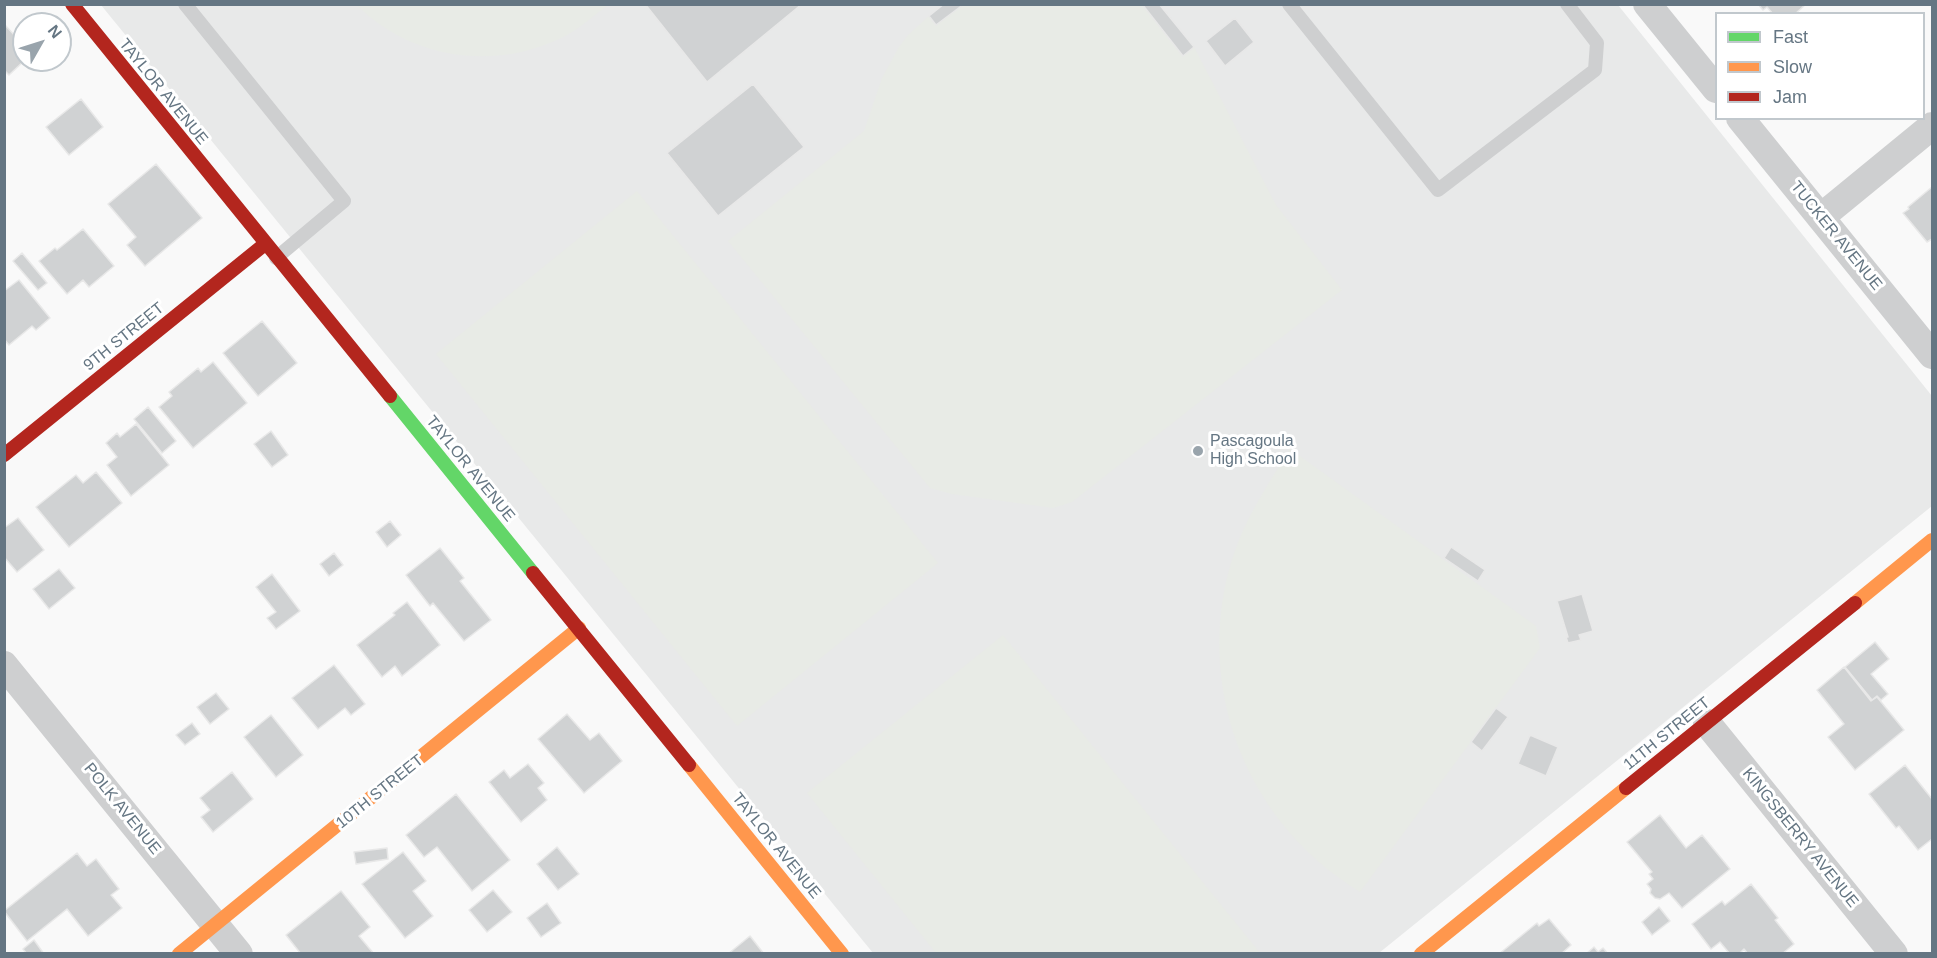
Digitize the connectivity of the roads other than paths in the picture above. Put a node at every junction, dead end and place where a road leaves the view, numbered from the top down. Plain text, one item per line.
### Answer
1 (72, 4) edge
2 (185, 4) edge
3 (1289, 4) edge
4 (1567, 4) edge
5 (1647, 4) edge
6 (1715, 88) edge
7 (1742, 120) edge
8 (1932, 126) edge
9 (1821, 217) junction
10 (265, 244) junction
11 (276, 258) junction
12 (1932, 354) edge
13 (4, 455) edge
14 (1932, 540) edge
15 (579, 628) junction
16 (4, 665) edge
17 (1707, 723) junction
18 (215, 924) junction
19 (179, 954) edge
20 (239, 954) edge
21 (842, 954) edge
22 (1421, 954) edge
23 (1894, 954) edge

1 - 10 street, TAYLOR AVENUE
2 - 11 lane
3 - 4 lane
5 - 6 street
7 - 9 street, TUCKER AVENUE
8 - 9 street
9 - 12 street, TUCKER AVENUE
10 - 11 street, TAYLOR AVENUE
10 - 13 street, 9TH STREET
11 - 15 street, TAYLOR AVENUE
14 - 17 street, 11TH STREET
15 - 18 street, 10TH STREET
15 - 21 street, TAYLOR AVENUE
16 - 18 street, POLK AVENUE
17 - 22 street, 11TH STREET
17 - 23 street, KINGSBERRY AVENUE
18 - 19 street, 10TH STREET
18 - 20 street, POLK AVENUE

